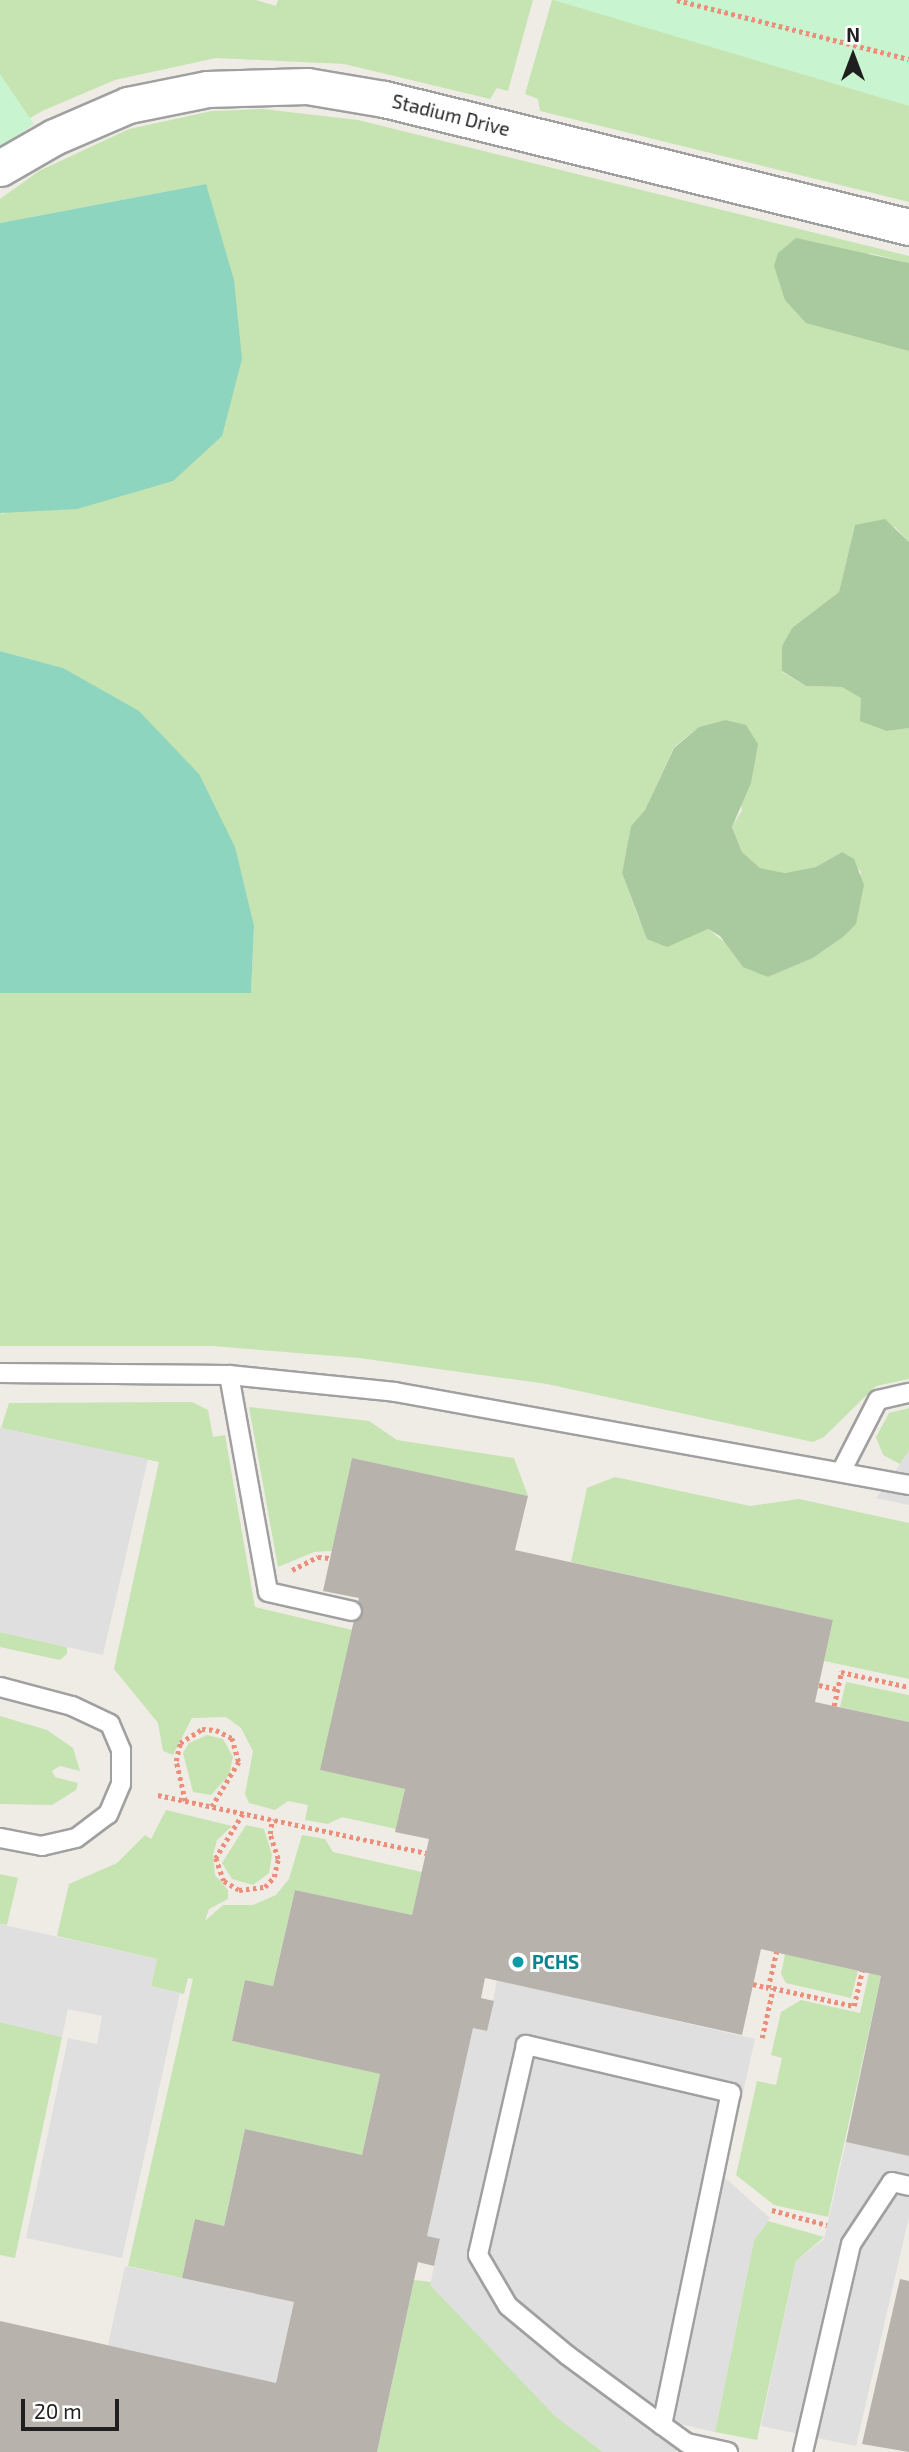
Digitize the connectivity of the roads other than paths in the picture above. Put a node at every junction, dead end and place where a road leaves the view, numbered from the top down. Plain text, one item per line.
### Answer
1 (0, 168) edge
2 (909, 227) edge
3 (0, 1373) edge
4 (229, 1376) junction
5 (909, 1393) edge
6 (842, 1470) junction
7 (909, 1485) edge
8 (352, 1611) dead end
9 (0, 1687) edge
10 (0, 1838) edge
11 (909, 2186) edge
12 (662, 2425) junction
13 (728, 2452) edge
14 (803, 2452) edge

1 - 2 street, Stadium Drive
3 - 4 lane
4 - 6 lane
4 - 8 lane
5 - 6 lane
6 - 7 lane
9 - 10 lane
11 - 14 lane
12 - 12 lane
12 - 13 lane

